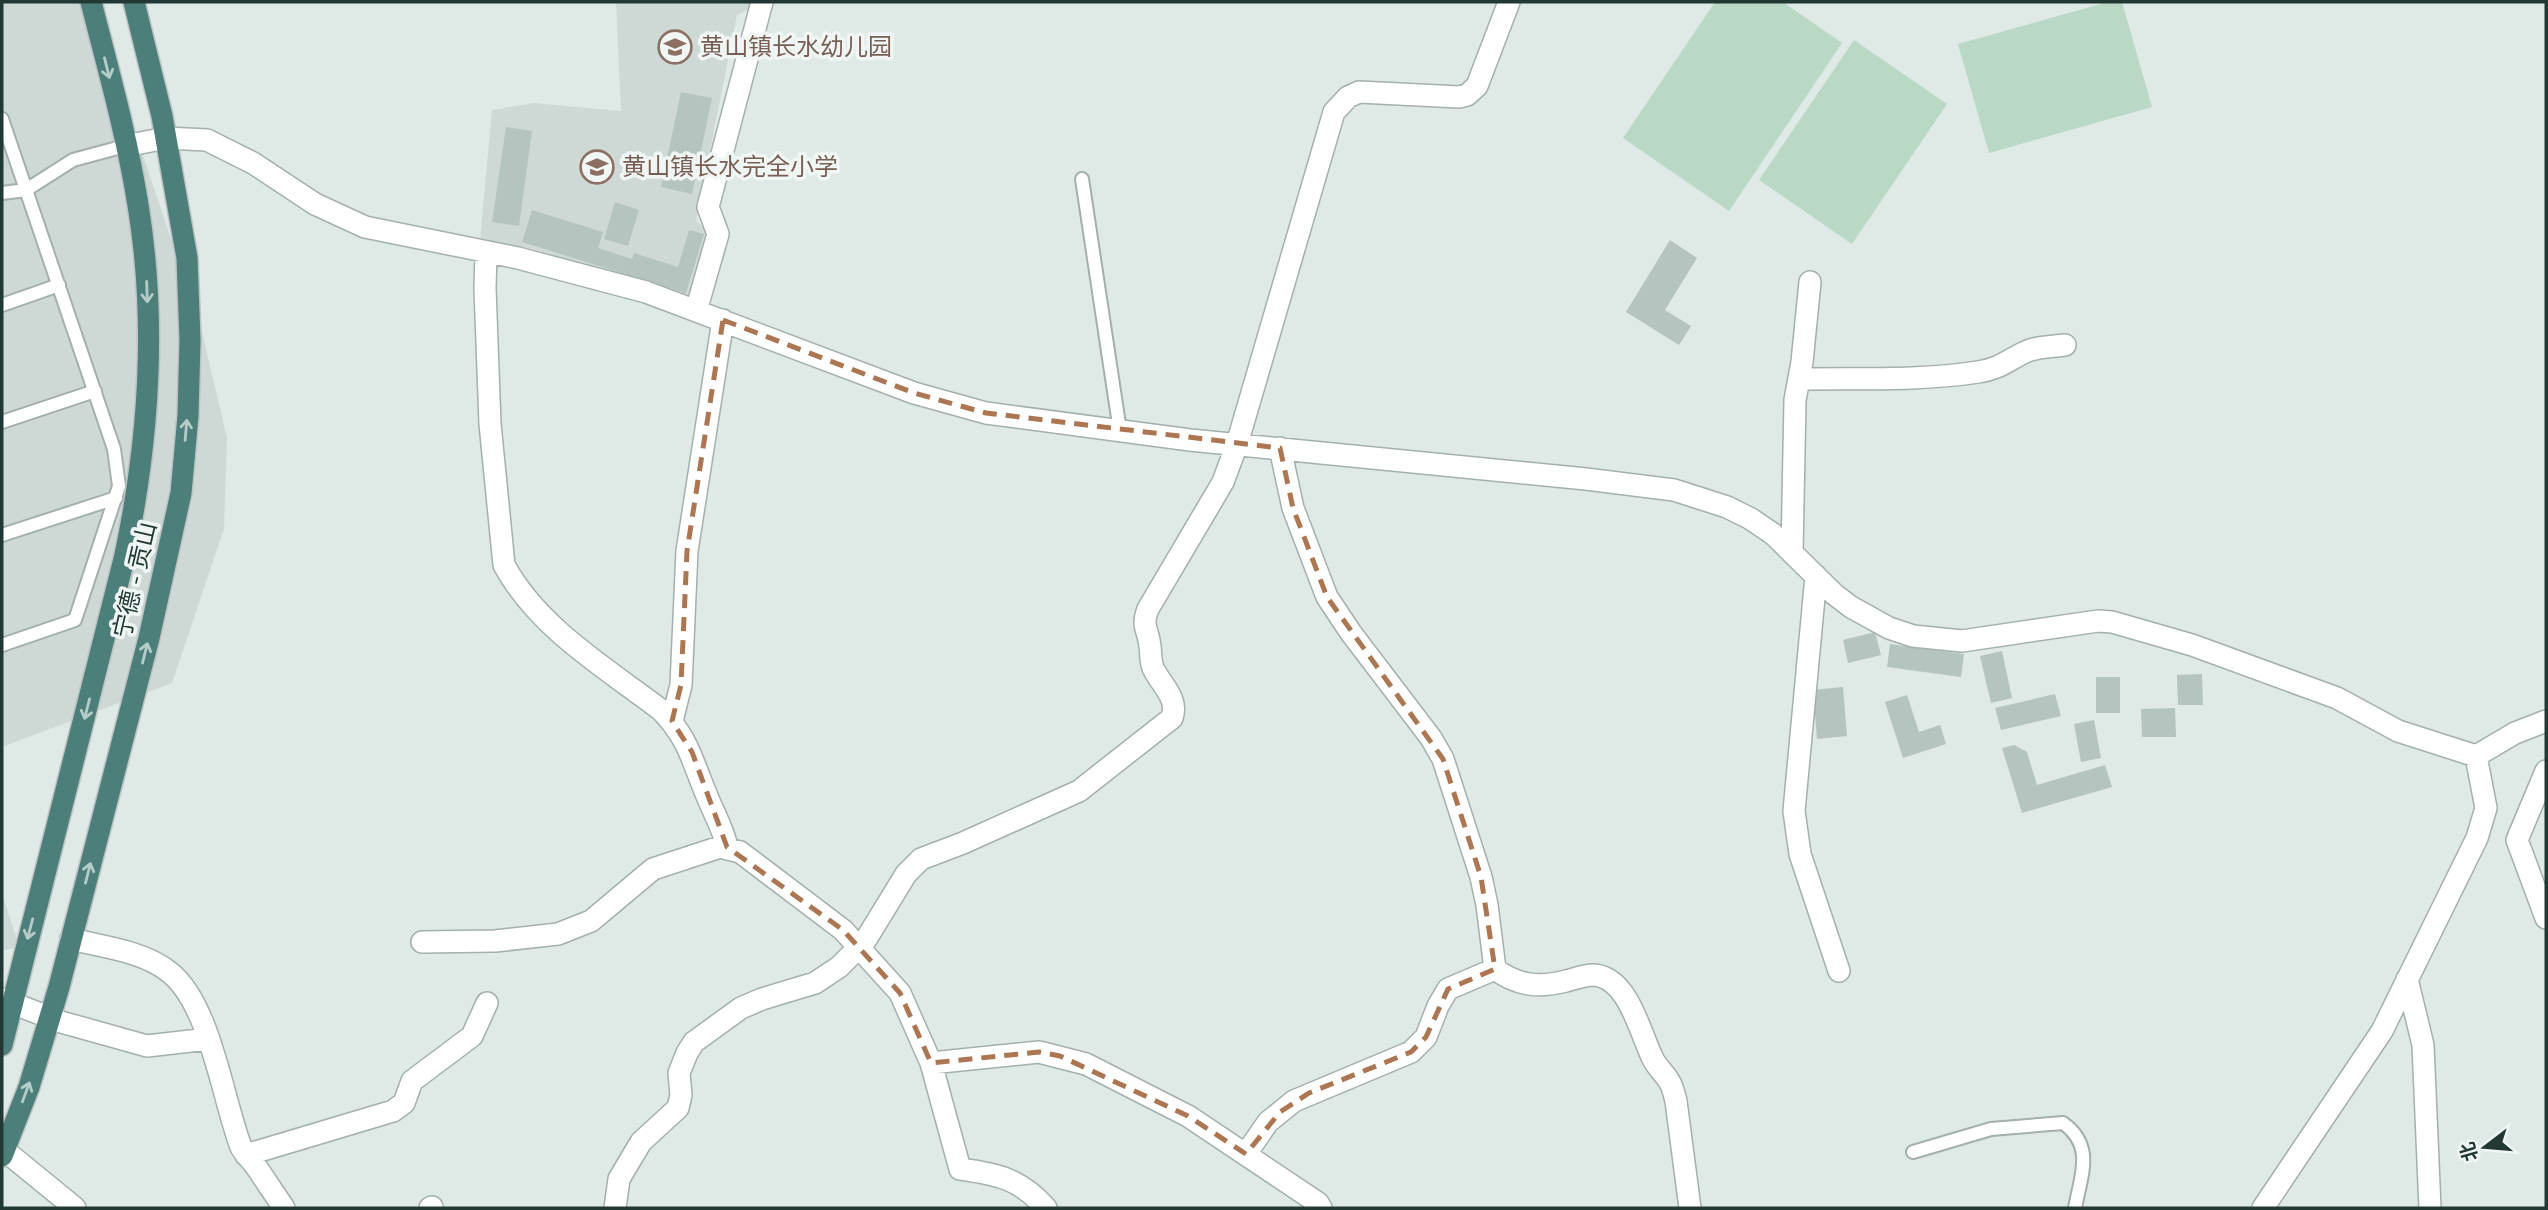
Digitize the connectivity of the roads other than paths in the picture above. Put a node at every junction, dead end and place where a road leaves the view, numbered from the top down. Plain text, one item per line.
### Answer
1 (91, 2) edge
2 (134, 2) edge
3 (762, 2) edge
4 (1508, 2) edge
5 (2, 118) edge
6 (166, 138) junction
7 (125, 146) junction
8 (1082, 178) dead end
9 (26, 190) junction
10 (2, 193) edge
11 (486, 252) junction
12 (1810, 282) dead end
13 (58, 285) junction
14 (2, 305) edge
15 (696, 311) junction
16 (723, 320) junction
17 (2065, 345) dead end
18 (1799, 379) junction
19 (94, 391) junction
20 (2, 422) edge
21 (1120, 431) junction
22 (1237, 444) junction
23 (1280, 448) junction
24 (116, 498) junction
25 (2, 535) edge
26 (1792, 553) junction
27 (1816, 576) junction
28 (2, 645) edge
29 (672, 721) junction
30 (2546, 721) edge
31 (2476, 756) junction
32 (2546, 771) edge
33 (727, 847) junction
34 (2546, 918) edge
35 (71, 939) junction
36 (422, 942) dead end
37 (859, 947) junction
38 (1495, 969) junction
39 (1839, 971) dead end
40 (2407, 979) junction
41 (7, 1001) edge
42 (487, 1003) dead end
43 (50, 1017) junction
44 (208, 1039) junction
45 (2, 1045) edge
46 (931, 1063) junction
47 (1913, 1152) dead end
48 (3, 1153) edge
49 (1245, 1154) junction
50 (246, 1155) junction
51 (75, 1208) edge
52 (284, 1208) edge
53 (615, 1208) edge
54 (1046, 1208) edge
55 (1321, 1208) edge
56 (1690, 1208) edge
57 (2074, 1208) edge
58 (2263, 1208) edge
59 (2430, 1208) edge

1 -> 7 highway, 宁德 - 贡山
2 - 6 highway, 宁德 - 贡山
3 - 15 street
4 - 22 street
5 - 9 lane
6 - 7 street
6 - 11 street
35 -> 6 highway, 宁德 - 贡山
7 - 9 lane
7 -> 41 highway, 宁德 - 贡山
8 - 21 lane
9 - 10 lane
9 - 13 lane
11 - 15 street
11 - 29 street
12 - 18 street
13 - 14 lane
13 - 19 lane
15 - 16 street
16 - 21 street
16 - 29 street
17 - 18 street
18 - 26 street
19 - 20 lane
19 - 24 lane
21 - 22 street
22 - 23 street
22 - 37 street
23 - 26 street
23 - 38 street
24 - 25 lane
24 - 28 lane
26 - 27 street
27 - 31 street
27 - 39 street
29 - 33 street
30 - 31 street
31 - 40 street
32 - 34 street
33 - 36 street
33 - 37 street
35 - 43 highway, 宁德 - 贡山
35 - 44 street
37 - 46 street
37 - 53 street
38 - 49 street
38 - 56 street
40 - 58 street
40 - 59 street
41 - 43 street
41 - 45 highway, 宁德 - 贡山
42 - 50 street
43 - 44 street
48 -> 43 highway, 宁德 - 贡山
44 - 50 street
46 - 49 street
46 - 54 street
47 - 57 lane
48 - 51 street
49 - 55 street
50 - 52 street

